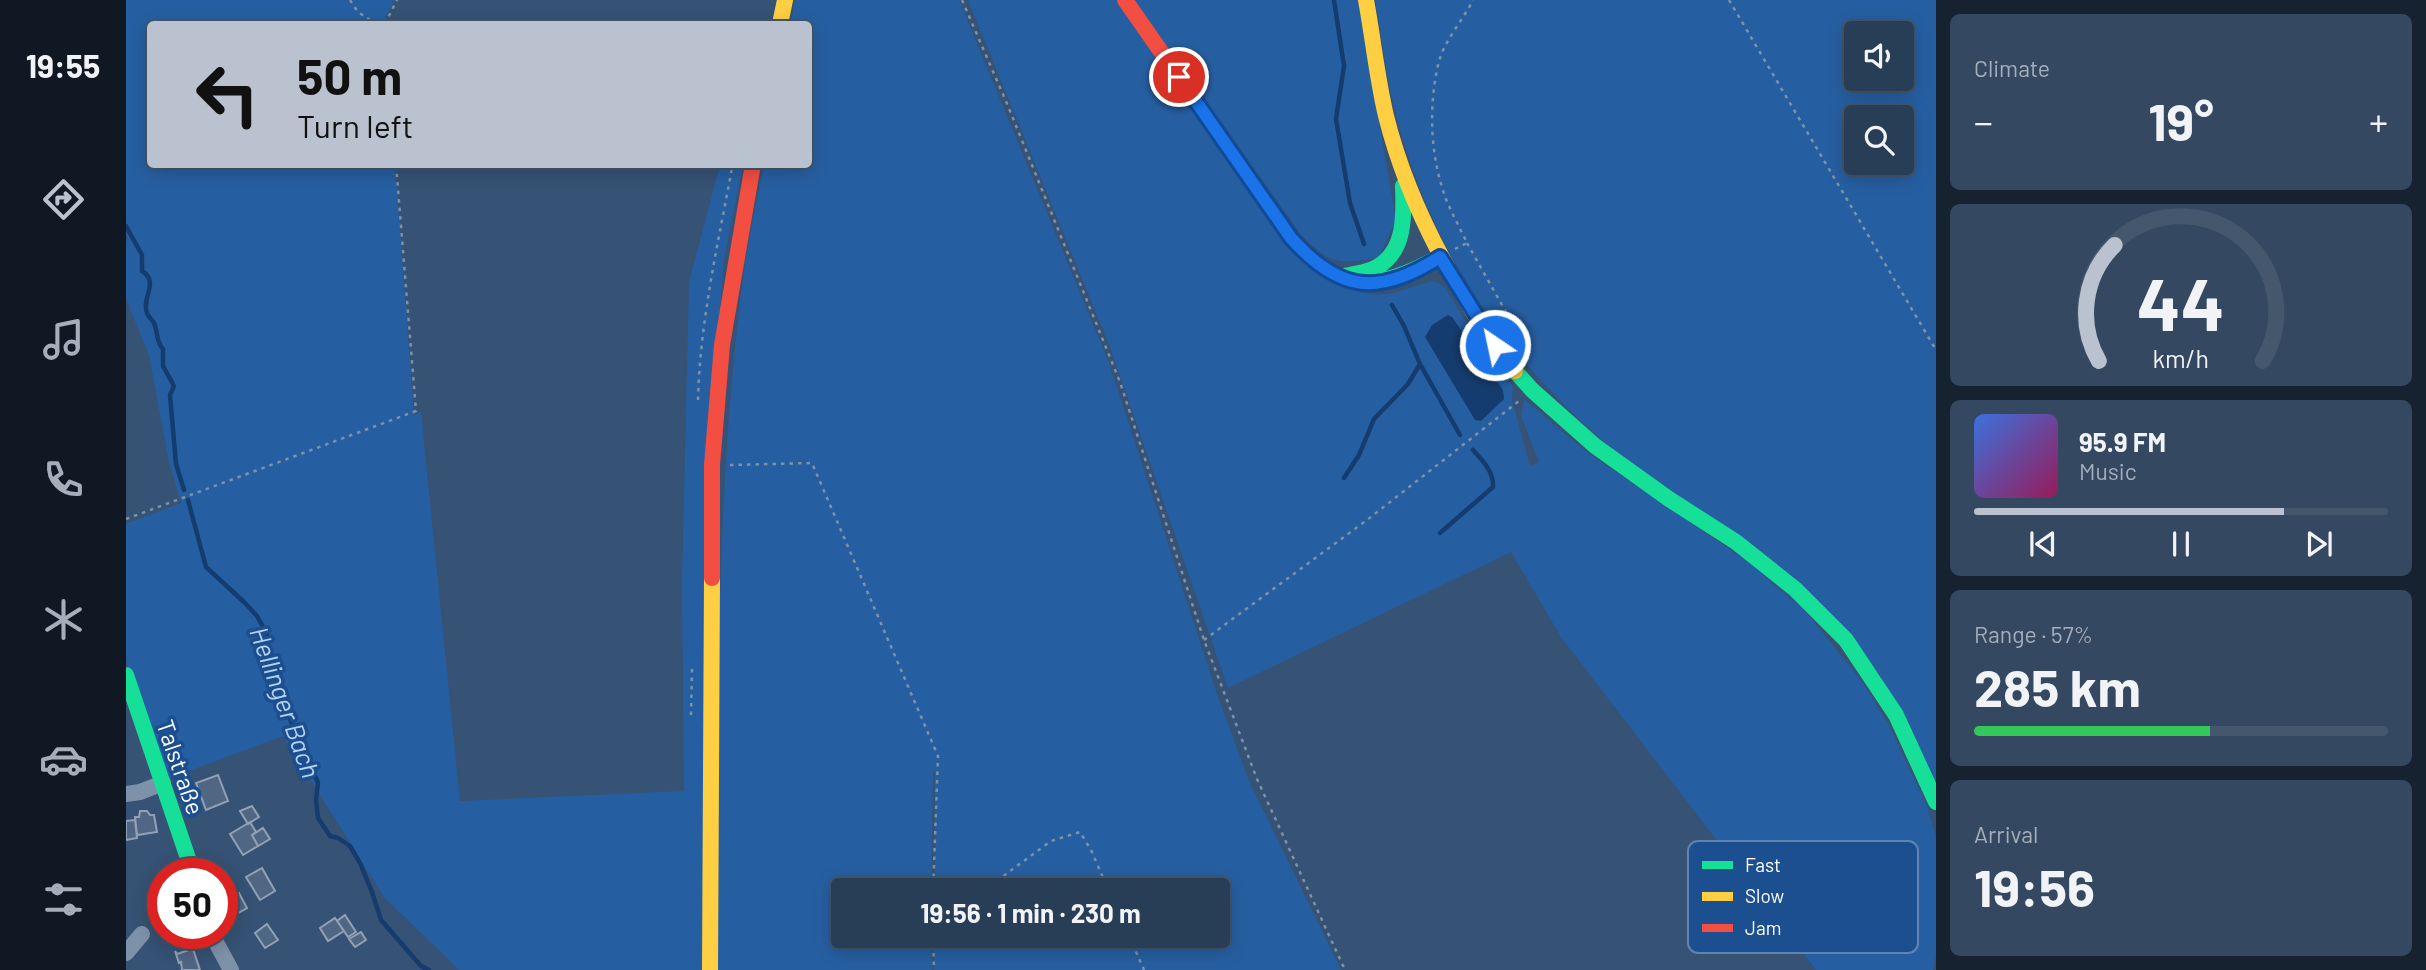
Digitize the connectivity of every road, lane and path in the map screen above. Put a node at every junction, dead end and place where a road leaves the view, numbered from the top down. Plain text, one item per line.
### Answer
1 (350, 0) edge
2 (397, 0) edge
3 (785, 0) edge
4 (962, 0) edge
5 (1125, 0) edge
6 (1366, 0) edge
7 (1473, 0) edge
8 (1729, 0) edge
9 (372, 21) edge
10 (386, 21) edge
11 (781, 21) edge
12 (396, 168) edge
13 (752, 168) edge
14 (1402, 168) junction
15 (1467, 243) junction
16 (1440, 257) junction
17 (1339, 277) junction
18 (1529, 339) dead end
19 (1936, 349) edge
20 (1532, 390) junction
21 (712, 465) junction
22 (126, 519) edge
23 (1204, 640) junction
24 (126, 675) edge
25 (163, 783) junction
26 (126, 794) edge
27 (1936, 802) edge
28 (188, 858) edge
29 (933, 878) edge
30 (1001, 878) edge
31 (1103, 878) edge
32 (142, 934) dead end
33 (933, 948) edge
34 (1134, 948) edge
35 (220, 949) edge
36 (126, 953) edge
37 (231, 970) edge
38 (710, 970) edge
39 (934, 970) edge
40 (1144, 970) edge
41 (1345, 970) edge

1 - 9 path
2 - 10 path
3 - 11 street
4 - 23 path
5 - 17 street
6 - 14 street
7 - 15 path
8 - 19 path
12 - 22 path
13 - 21 street
14 - 16 street
14 - 17 street
15 - 16 path
15 - 18 path
16 - 17 street
16 - 20 street
20 - 23 path
20 - 27 street
21 - 29 path
21 - 38 street
23 - 41 path
24 - 25 street, Talstraße
25 - 26 street
25 - 28 street, Talstraße
30 - 31 path
32 - 36 street
33 - 39 path
34 - 40 path
35 - 37 street

